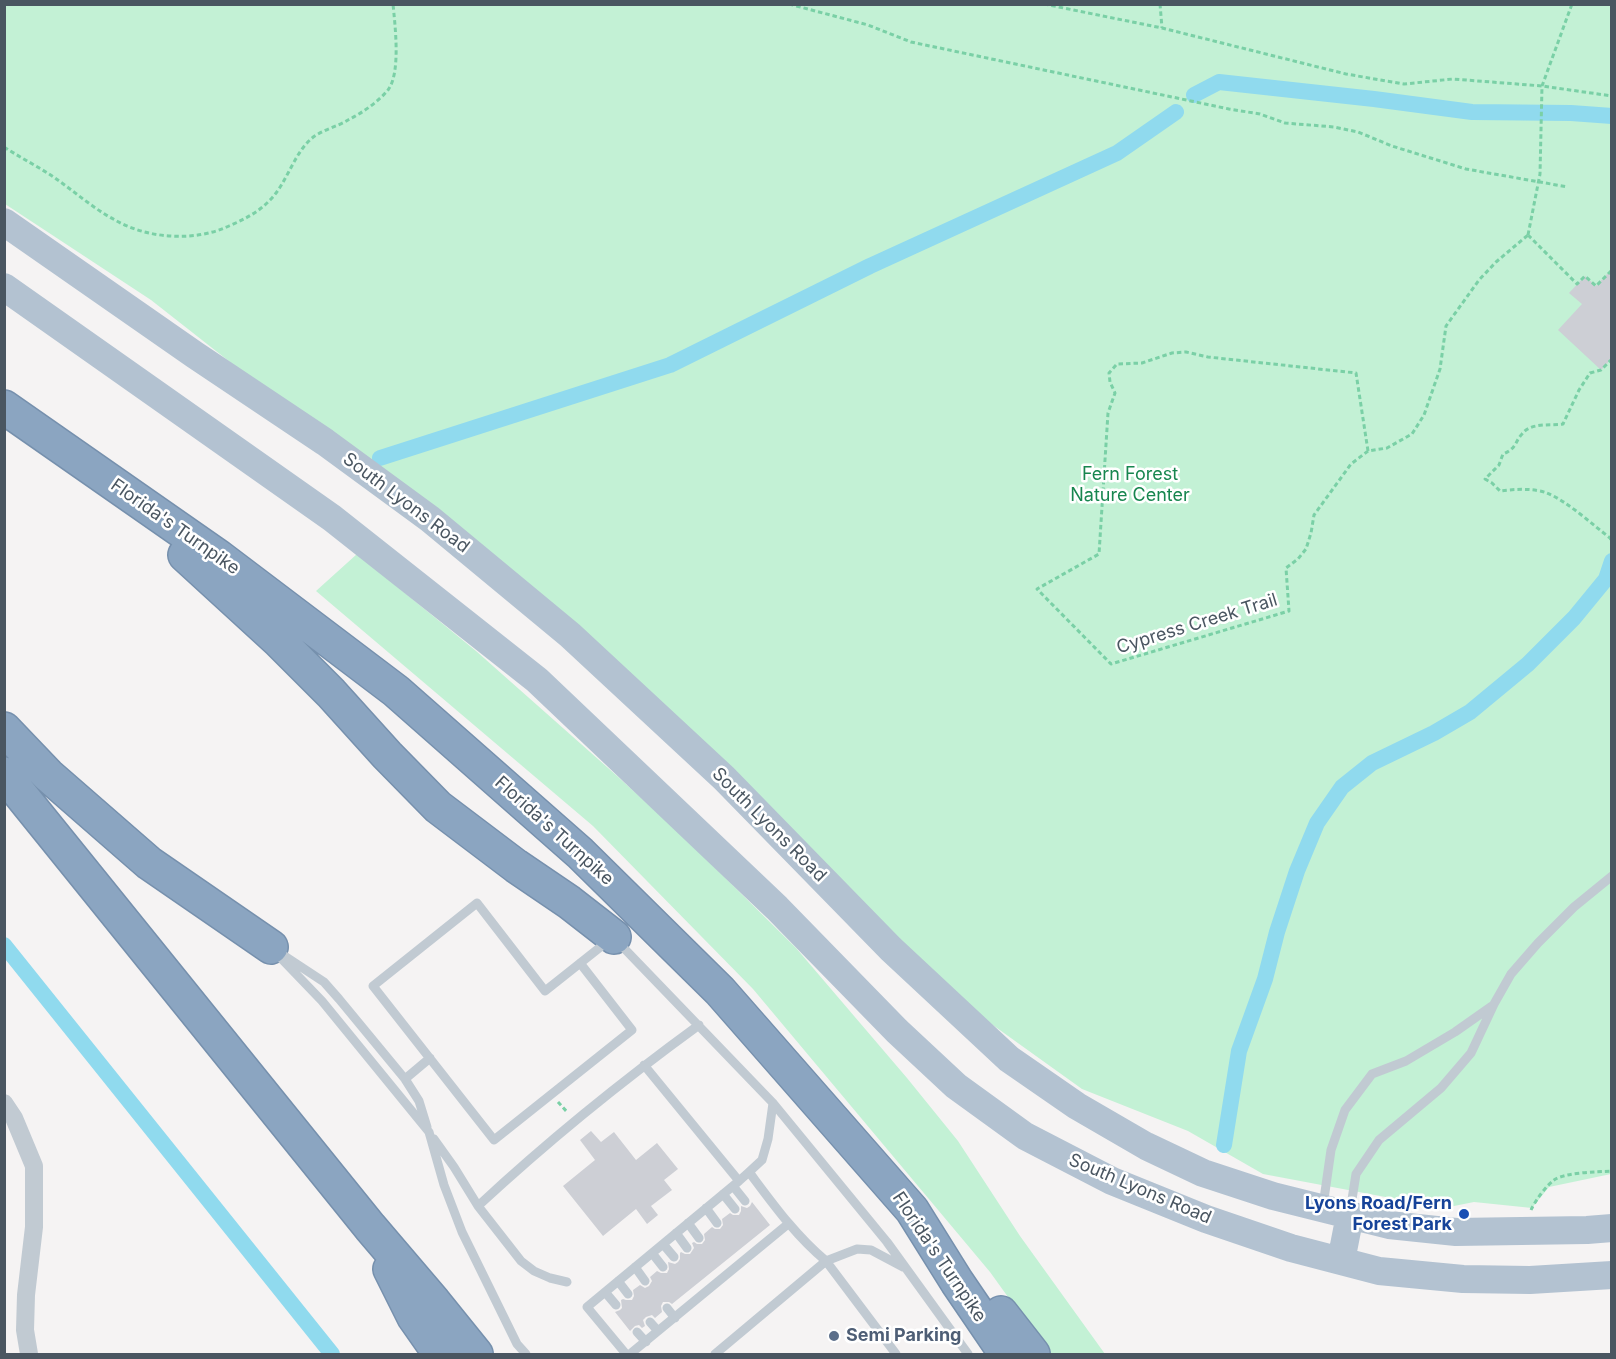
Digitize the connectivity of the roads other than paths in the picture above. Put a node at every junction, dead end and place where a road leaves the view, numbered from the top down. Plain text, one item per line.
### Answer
1 (4, 222) edge
2 (4, 287) edge
3 (4, 407) edge
4 (134, 498) junction
5 (4, 729) edge
6 (4, 774) edge
7 (1611, 876) edge
8 (614, 937) junction
9 (271, 947) junction
10 (580, 963) junction
11 (1494, 1004) junction
12 (699, 1025) junction
13 (430, 1058) junction
14 (644, 1065) junction
15 (405, 1079) junction
16 (4, 1103) edge
17 (773, 1103) junction
18 (429, 1132) junction
19 (749, 1172) junction
20 (736, 1183) junction
21 (723, 1194) junction
22 (746, 1201) dead end
23 (478, 1206) junction
24 (706, 1209) junction
25 (735, 1209) dead end
26 (912, 1210) junction
27 (1336, 1211) junction
28 (687, 1223) junction
29 (717, 1223) dead end
30 (788, 1224) junction
31 (370, 1227) junction
32 (1611, 1228) edge
33 (676, 1233) junction
34 (699, 1238) dead end
35 (663, 1244) junction
36 (687, 1248) dead end
37 (739, 1251) dead end
38 (652, 1253) junction
39 (1312, 1254) junction
40 (674, 1257) dead end
41 (745, 1259) junction
42 (826, 1261) junction
43 (1341, 1261) junction
44 (720, 1266) dead end
45 (635, 1267) junction
46 (663, 1267) dead end
47 (908, 1269) junction
48 (708, 1275) dead end
49 (726, 1275) junction
50 (1611, 1275) edge
51 (1501, 1280) junction
52 (618, 1281) junction
53 (645, 1281) dead end
54 (567, 1282) dead end
55 (716, 1283) junction
56 (697, 1284) dead end
57 (1611, 1290) edge
58 (605, 1292) junction
59 (685, 1293) dead end
60 (705, 1293) junction
61 (628, 1294) dead end
62 (693, 1302) junction
63 (615, 1305) dead end
64 (668, 1308) dead end
65 (675, 1318) junction
66 (650, 1322) dead end
67 (658, 1331) junction
68 (637, 1332) dead end
69 (646, 1342) junction
70 (29, 1354) edge
71 (440, 1354) edge
72 (476, 1354) edge
73 (526, 1354) edge
74 (628, 1354) edge
75 (715, 1354) edge
76 (896, 1354) edge
77 (968, 1354) edge
78 (1006, 1354) edge
79 (1033, 1354) edge

1 - 27 main road, South Lyons Road
2 - 39 main road, South Lyons Road
3 - 4 highway, Florida's Turnpike
4 - 8 highway
4 - 26 highway, Florida's Turnpike
5 - 9 highway
6 - 31 highway
7 - 11 lane
8 - 10 lane
8 - 12 lane
9 - 15 lane
9 - 18 lane
10 - 13 lane
10 - 13 lane
11 - 27 lane
11 - 27 lane
12 - 14 lane
12 - 17 lane
13 - 15 lane
14 - 20 lane
14 - 23 lane
15 - 18 lane
16 - 70 street
17 - 19 lane
17 - 47 lane
18 - 23 lane
18 - 73 lane
19 - 20 lane
19 - 30 lane
20 - 21 lane
20 - 22 lane
21 - 24 lane
21 - 25 lane
23 - 54 lane
24 - 28 lane
24 - 29 lane
26 - 78 highway, Florida's Turnpike
26 - 79 highway
27 - 32 main road, South Lyons Road
27 - 39 main road
27 - 43 main road
28 - 33 lane
28 - 34 lane
30 - 41 lane
30 - 42 lane
31 - 71 highway
31 - 72 highway
33 - 35 lane
33 - 36 lane
35 - 38 lane
35 - 40 lane
37 - 41 lane
38 - 45 lane
38 - 46 lane
39 - 43 main road, South Lyons Road
41 - 49 lane
42 - 47 lane
42 - 75 lane
42 - 76 lane
43 - 51 main road, South Lyons Road
44 - 49 lane
45 - 52 lane
45 - 53 lane
47 - 77 lane
48 - 55 lane
49 - 55 lane
50 - 51 main road, South Lyons Road
51 - 57 main road
52 - 58 lane
52 - 61 lane
55 - 60 lane
56 - 60 lane
58 - 63 lane
58 - 74 lane
59 - 62 lane
60 - 62 lane
62 - 65 lane
64 - 65 lane
65 - 67 lane
66 - 67 lane
67 - 69 lane
68 - 69 lane
69 - 74 lane

